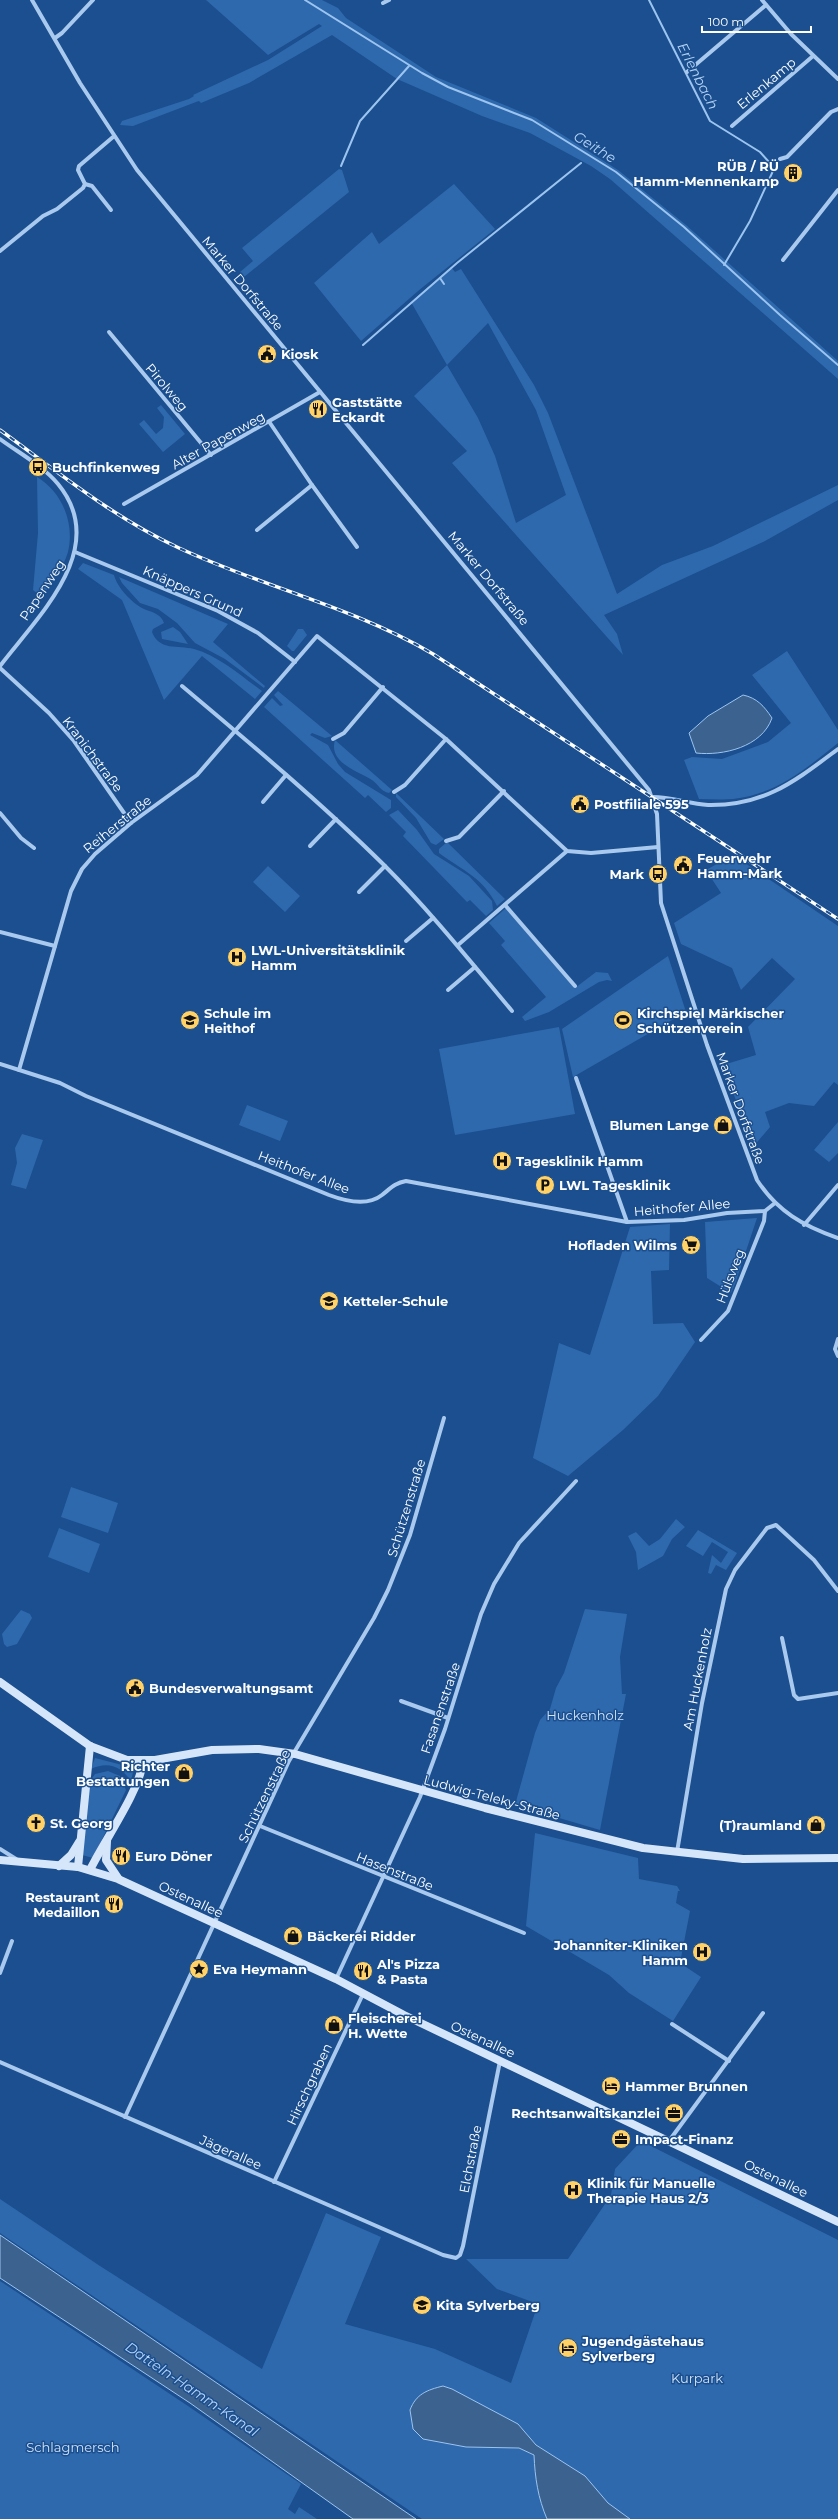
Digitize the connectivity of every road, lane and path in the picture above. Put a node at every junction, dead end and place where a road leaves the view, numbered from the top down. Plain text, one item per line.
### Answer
1 (32, 0) edge
2 (93, 0) edge
3 (389, 0) edge
4 (762, 0) edge
5 (383, 3) dead end
6 (766, 5) junction
7 (55, 38) junction
8 (814, 56) junction
9 (687, 72) dead end
10 (838, 79) edge
11 (838, 109) edge
12 (732, 126) dead end
13 (113, 137) junction
14 (780, 159) dead end
15 (85, 184) junction
16 (838, 190) edge
17 (111, 210) dead end
18 (0, 251) edge
19 (783, 260) dead end
20 (109, 332) dead end
21 (320, 392) junction
22 (270, 423) junction
23 (0, 439) edge
24 (211, 455) junction
25 (312, 485) junction
26 (124, 504) dead end
27 (257, 530) dead end
28 (357, 547) dead end
29 (75, 552) junction
30 (295, 662) junction
31 (0, 667) edge
32 (182, 686) dead end
33 (383, 687) junction
34 (236, 731) junction
35 (333, 739) dead end
36 (446, 739) junction
37 (838, 749) edge
38 (286, 775) junction
39 (504, 791) junction
40 (394, 792) dead end
41 (653, 797) junction
42 (263, 802) dead end
43 (0, 813) edge
44 (336, 818) junction
45 (131, 823) junction
46 (446, 841) dead end
47 (310, 846) dead end
48 (658, 847) junction
49 (34, 848) dead end
50 (567, 851) junction
51 (385, 866) junction
52 (359, 892) dead end
53 (505, 905) junction
54 (432, 918) junction
55 (0, 932) edge
56 (406, 942) dead end
57 (458, 945) junction
58 (55, 946) junction
59 (475, 967) junction
60 (575, 986) dead end
61 (448, 990) dead end
62 (512, 1011) dead end
63 (0, 1064) edge
64 (19, 1070) junction
65 (576, 1078) dead end
66 (838, 1185) edge
67 (775, 1203) junction
68 (766, 1211) junction
69 (627, 1222) junction
70 (804, 1225) junction
71 (838, 1238) edge
72 (838, 1339) edge
73 (701, 1340) dead end
74 (838, 1356) edge
75 (444, 1418) dead end
76 (576, 1481) dead end
77 (838, 1591) edge
78 (782, 1638) dead end
79 (0, 1682) edge
80 (838, 1693) edge
81 (401, 1701) dead end
82 (448, 1718) junction
83 (90, 1746) junction
84 (295, 1754) junction
85 (143, 1761) junction
86 (423, 1790) junction
87 (260, 1826) junction
88 (109, 1836) junction
89 (80, 1840) junction
90 (0, 1849) edge
91 (677, 1852) junction
92 (838, 1858) edge
93 (0, 1860) edge
94 (19, 1862) junction
95 (59, 1866) junction
96 (78, 1867) junction
97 (90, 1870) junction
98 (384, 1877) junction
99 (118, 1879) junction
100 (216, 1923) junction
101 (524, 1934) dead end
102 (12, 1941) dead end
103 (0, 1973) edge
104 (336, 1979) junction
105 (363, 1994) junction
106 (763, 2013) dead end
107 (672, 2024) dead end
108 (501, 2061) junction
109 (729, 2061) junction
110 (0, 2062) edge
111 (125, 2117) junction
112 (669, 2141) junction
113 (274, 2182) junction
114 (838, 2222) edge
115 (456, 2258) joint

1 - 7 street, Marker Dorfstraße
2 - 7 street
3 - 5 street
4 - 6 street
6 - 8 street
6 - 9 street
7 - 13 street, Marker Dorfstraße
8 - 10 street
8 - 12 street, Erlenkamp
11 - 14 street
13 - 15 street
13 - 21 street, Marker Dorfstraße
15 - 17 street
15 - 18 street
16 - 19 street
20 - 24 street, Pirolweg
21 - 22 street, Alter Papenweg
21 - 41 street, Marker Dorfstraße
22 - 24 street, Alter Papenweg
22 - 25 street
23 - 29 street, Papenweg
24 - 26 street, Alter Papenweg
25 - 27 street
25 - 28 street
29 - 30 street, Knäppers Grund
29 - 31 street, Papenweg
30 - 33 street, Reiherstraße
30 - 34 street, Reiherstraße
31 - 45 street, Kranichstraße
32 - 34 street
33 - 35 street
33 - 36 street
34 - 38 street
34 - 45 street, Reiherstraße
36 - 39 street
36 - 40 street
37 - 41 street
38 - 42 street
38 - 44 street
39 - 46 street
39 - 50 street
41 - 48 street, Marker Dorfstraße
43 - 49 street
44 - 47 street
44 - 51 street
45 - 58 street, Reiherstraße
48 - 50 street
48 - 67 street, Marker Dorfstraße
50 - 53 street
51 - 52 street
51 - 54 street
53 - 57 street
53 - 60 street
54 - 56 street
54 - 57 street
55 - 58 street
57 - 59 street
58 - 64 street, Reiherstraße
59 - 61 street
59 - 62 street
63 - 64 street, Heithofer Allee
64 - 69 street, Heithofer Allee
65 - 69 street
66 - 70 street
67 - 68 street
67 - 70 street, Marker Dorfstraße
68 - 69 street, Heithofer Allee
68 - 73 street, Hülsweg
70 - 71 street, Marker Dorfstraße
72 - 74 street
75 - 84 street, Schützenstraße
76 - 82 street, Fasanenstraße
77 - 91 street, Am Huckenholz
78 - 80 street
79 - 83 street, Ludwig-Teleky-Straße
81 - 82 street
82 - 86 street, Fasanenstraße
83 - 85 street, Ludwig-Teleky-Straße
83 - 89 street
84 - 85 street, Ludwig-Teleky-Straße
84 - 86 street, Ludwig-Teleky-Straße
84 - 87 street, Schützenstraße
85 - 88 street
86 - 91 street, Ludwig-Teleky-Straße
86 - 98 street, Fasanenstraße
87 - 98 street, Hasenstraße
87 - 100 street, Schützenstraße
88 - 97 street
88 - 99 street
89 - 95 street
89 - 96 street
90 - 94 street
91 - 92 street, Ludwig-Teleky-Straße
93 - 94 street, Ostenallee
94 - 95 street, Ostenallee
95 - 96 street, Ostenallee
96 - 97 street, Ostenallee
97 - 99 street, Ostenallee
98 - 101 street, Hasenstraße
98 - 104 street, Fasanenstraße
99 - 100 street, Ostenallee
100 - 104 street, Ostenallee
100 - 111 street, Schützenstraße
102 - 103 street
104 - 105 street, Ostenallee
105 - 108 street, Ostenallee
105 - 113 street, Hirschgraben
106 - 109 street
107 - 109 street
108 - 112 street, Ostenallee
108 - 115 street, Elchstraße
109 - 112 street
110 - 111 street, Jägerallee
111 - 113 street, Jägerallee
112 - 114 street, Ostenallee
113 - 115 street, Jägerallee

